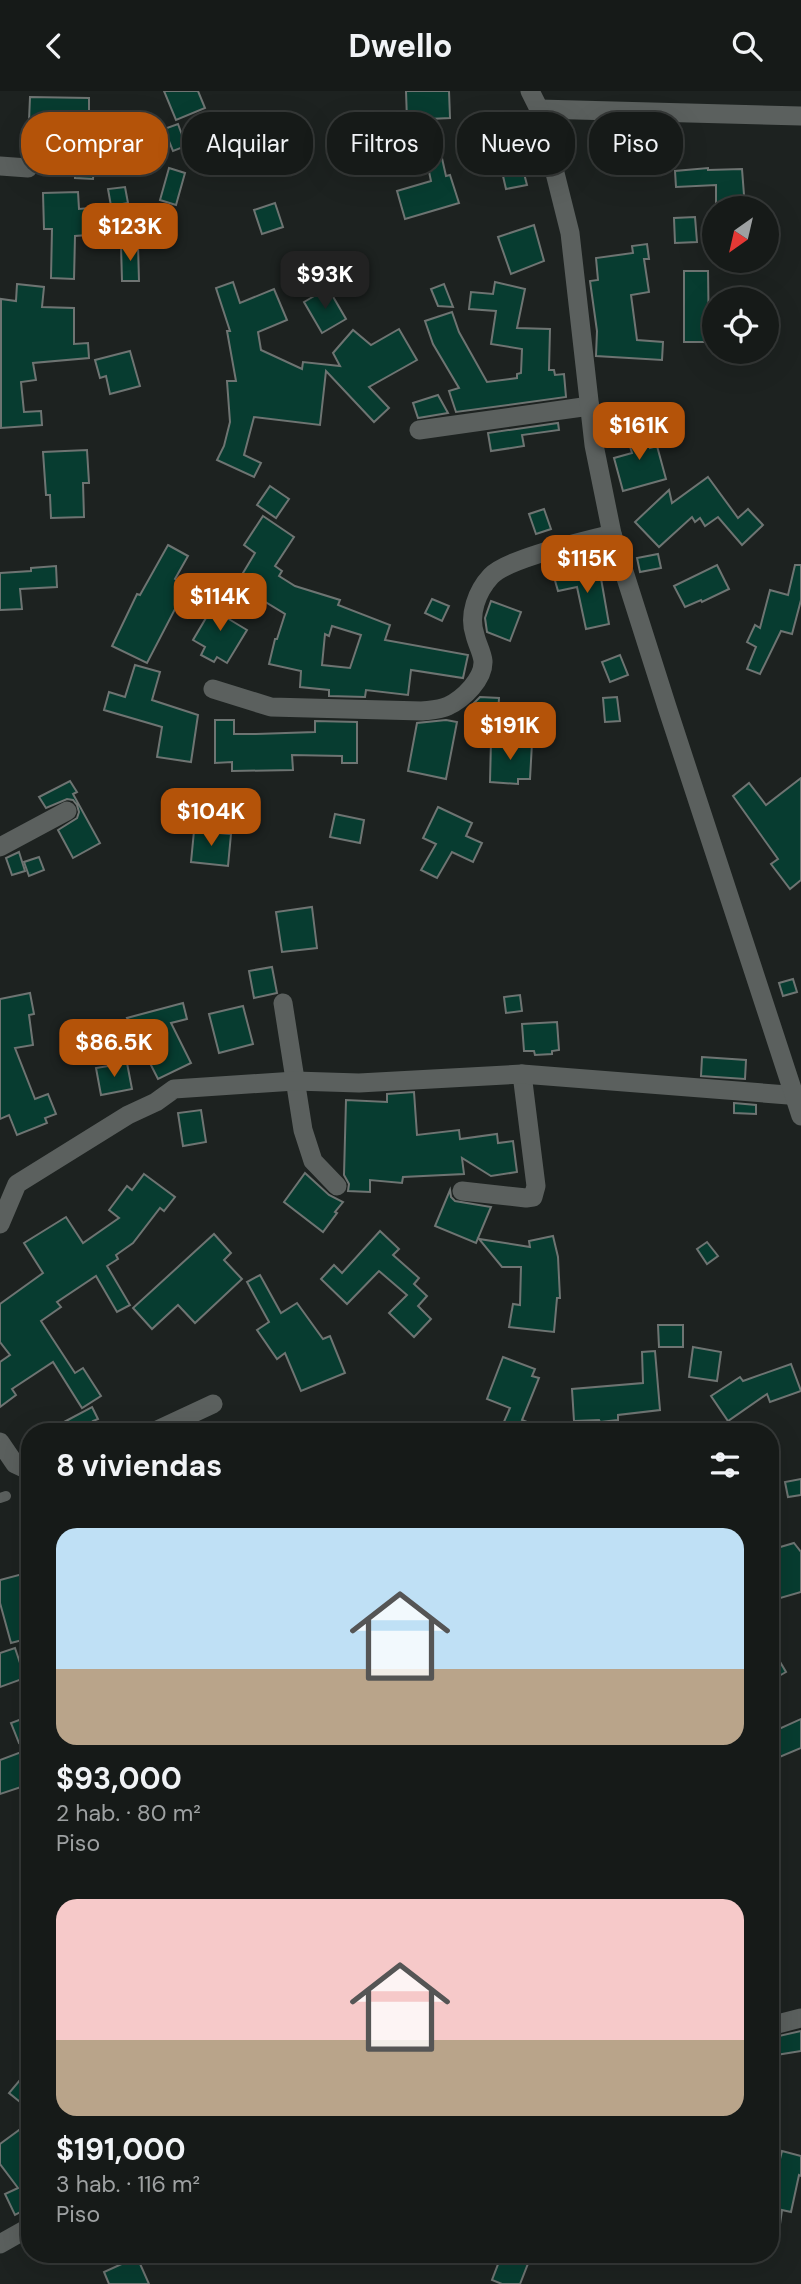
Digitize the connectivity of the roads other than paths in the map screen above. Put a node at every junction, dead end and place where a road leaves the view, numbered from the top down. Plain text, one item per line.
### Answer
1 (535, 100) edge
2 (801, 117) edge
3 (0, 166) edge
4 (21, 168) edge
5 (590, 406) junction
6 (419, 430) dead end
7 (612, 534) junction
8 (213, 689) dead end
9 (67, 811) dead end
10 (0, 847) edge
11 (283, 1003) dead end
12 (522, 1074) junction
13 (295, 1081) junction
14 (798, 1096) edge
15 (801, 1116) edge
16 (337, 1186) dead end
17 (462, 1191) dead end
18 (0, 1224) edge
19 (213, 1403) dead end
20 (172, 1423) edge
21 (0, 1442) edge
22 (21, 1467) edge
23 (801, 2018) edge
24 (779, 2024) edge
25 (21, 2232) edge
26 (0, 2244) edge

1 - 2 street
1 - 5 street
3 - 4 street
5 - 6 street
5 - 7 street
7 - 8 street
7 - 14 street
9 - 10 street
11 - 13 street
12 - 13 street
12 - 14 street
12 - 17 street
13 - 16 street
13 - 18 street
14 - 15 street
19 - 20 street
21 - 22 street
23 - 24 street
25 - 26 street

